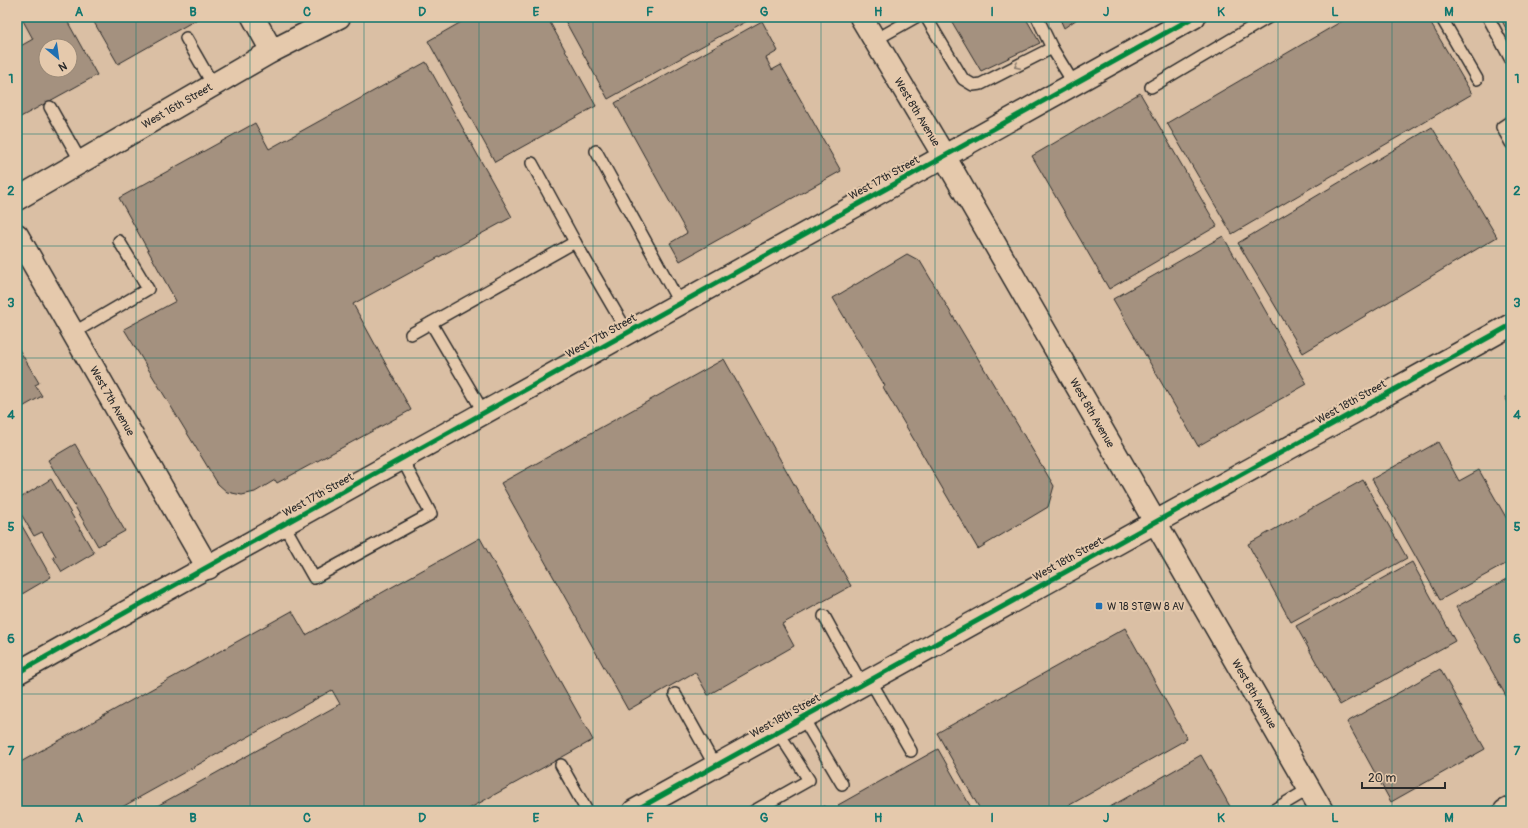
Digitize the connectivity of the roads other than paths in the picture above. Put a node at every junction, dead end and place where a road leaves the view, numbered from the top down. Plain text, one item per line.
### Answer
1 (253, 17) edge
2 (339, 17) edge
3 (861, 17) edge
4 (916, 17) edge
5 (926, 17) edge
6 (1037, 17) edge
7 (1194, 17) edge
8 (1269, 17) edge
9 (1441, 17) edge
10 (1488, 17) edge
11 (186, 38) dead end
12 (874, 40) junction
13 (1052, 48) junction
14 (272, 51) junction
15 (1511, 60) edge
16 (1478, 79) dead end
17 (1074, 84) junction
18 (213, 85) junction
19 (1152, 87) dead end
20 (50, 107) dead end
21 (1511, 122) edge
22 (1511, 143) edge
23 (596, 151) dead end
24 (944, 156) junction
25 (81, 162) junction
26 (532, 164) dead end
27 (17, 199) edge
28 (17, 235) edge
29 (119, 241) dead end
30 (575, 242) junction
31 (680, 304) junction
32 (431, 323) junction
33 (1511, 325) edge
34 (73, 333) junction
35 (628, 333) junction
36 (411, 334) dead end
37 (484, 413) junction
38 (402, 459) junction
39 (1155, 522) junction
40 (284, 525) junction
41 (208, 568) junction
42 (824, 616) dead end
43 (17, 673) edge
44 (866, 683) junction
45 (675, 694) dead end
46 (802, 718) junction
47 (778, 732) junction
48 (911, 751) dead end
49 (561, 765) dead end
50 (715, 766) junction
51 (842, 784) dead end
52 (1309, 789) junction
53 (1511, 808) edge
54 (587, 811) edge
55 (634, 811) edge
56 (754, 811) edge
57 (1272, 811) edge
58 (1322, 811) edge
59 (1505, 811) edge

1 - 14 street
2 - 14 street, West 16th Street
3 - 12 street, West 8th Avenue
4 - 12 lane
13 -> 5 lane
6 - 13 lane
7 - 17 street, West 17th Street
8 - 19 lane
9 - 16 lane
10 - 15 lane
11 - 18 lane
12 - 24 street, West 8th Avenue
13 - 17 lane
14 - 18 street, West 16th Street
17 - 24 street, West 17th Street
18 - 25 street, West 16th Street
20 - 25 lane
21 - 22 lane
23 - 31 lane
24 - 31 street, West 17th Street
24 - 39 street, West 8th Avenue
25 - 27 street, West 16th Street
26 - 30 lane
28 - 34 street, West 7th Avenue
29 - 34 lane
30 - 32 lane
30 - 35 lane
31 - 35 street, West 17th Street
32 - 36 lane
32 - 37 lane
33 - 39 street, West 18th Street
34 - 41 street, West 7th Avenue
35 - 37 street, West 17th Street
37 - 38 street, West 17th Street
38 - 40 street, West 17th Street
38 - 40 lane
39 - 44 street, West 18th Street
39 - 52 street, West 8th Avenue
40 - 41 street, West 17th Street
41 - 43 street, West 17th Street
42 - 44 lane
44 - 46 street, West 18th Street
44 - 48 lane
45 - 50 lane
46 - 47 street, West 18th Street
46 - 51 lane
47 - 50 street, West 18th Street
47 - 56 lane
49 - 54 lane
50 - 55 street, West 18th Street
52 - 57 lane
52 - 58 street, West 8th Avenue
53 - 59 street

